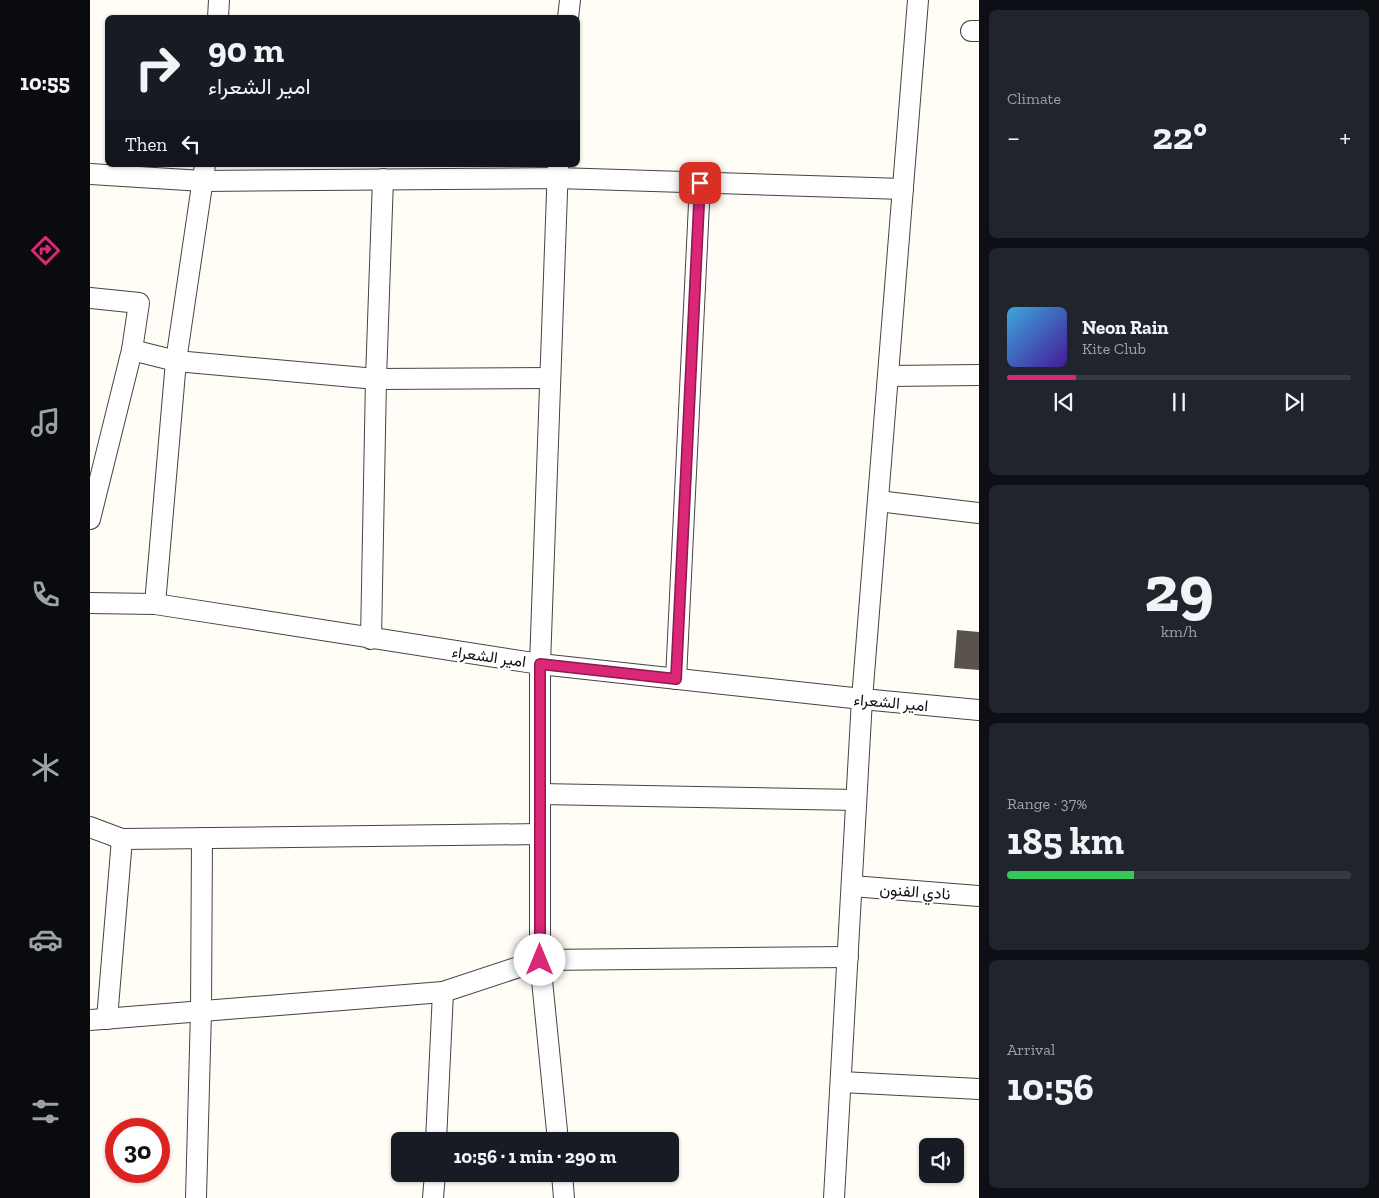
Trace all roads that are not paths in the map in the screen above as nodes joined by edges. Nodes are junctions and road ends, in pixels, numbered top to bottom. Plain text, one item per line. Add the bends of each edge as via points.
1 (219, 0) edge
2 (570, 0) edge
3 (918, 0) edge
4 (218, 15) edge
5 (568, 15) edge
6 (557, 171) edge
7 (204, 173) edge
8 (90, 174) edge
9 (383, 179) junction
10 (700, 183) junction
11 (902, 190) junction
12 (90, 298) edge
13 (132, 350) junction
14 (176, 361) junction
15 (979, 375) edge
16 (888, 376) junction
17 (550, 378) junction
18 (376, 379) junction
19 (878, 501) junction
20 (979, 513) edge
21 (90, 518) edge
22 (90, 603) edge
23 (155, 604) junction
24 (371, 639) junction
25 (540, 664) junction
26 (676, 679) junction
27 (862, 699) junction
28 (979, 710) edge
29 (540, 794) junction
30 (856, 800) junction
31 (90, 827) edge
32 (540, 834) junction
33 (202, 838) junction
34 (122, 839) junction
35 (852, 886) junction
36 (979, 896) edge
37 (848, 957) junction
38 (540, 960) junction
39 (443, 992) junction
40 (201, 1011) junction
41 (98, 1019) edge
42 (841, 1082) junction
43 (979, 1089) edge
44 (436, 1132) edge
45 (557, 1132) edge
46 (434, 1182) edge
47 (563, 1182) edge
48 (196, 1198) edge
49 (434, 1198) edge
50 (564, 1198) edge
51 (834, 1198) edge

1 - 4 street
2 - 5 street
3 - 11 street
6 - 9 street
6 - 10 street
6 - 17 street
7 - 8 street
7 - 9 street
7 - 14 street
9 - 18 street
10 - 11 street
10 - 26 street
11 - 16 street
12 - 13 street via 139,303
13 - 14 street
13 - 21 street
14 - 18 street
14 - 23 street
15 - 16 street
16 - 19 street
17 - 18 street
17 - 25 street
18 - 24 street
19 - 20 street
19 - 27 street
22 - 23 street, امير الشعراء
23 - 24 street, امير الشعراء
24 - 25 street, امير الشعراء
25 - 26 street, امير الشعراء
25 - 29 street
26 - 27 street, امير الشعراء
27 - 28 street, امير الشعراء
27 - 30 street
29 - 30 street
29 - 32 street
30 - 35 street
31 - 34 street
32 - 33 street
32 - 38 street
33 - 34 street
33 - 40 street
34 - 41 street
35 - 36 street, نادي الفنون
35 - 37 street
37 - 38 street
37 - 42 street
38 - 39 street
38 - 45 street
39 - 40 street
39 - 44 street
40 - 41 street
40 - 48 street
42 - 43 street
42 - 51 street
46 - 49 street
47 - 50 street

